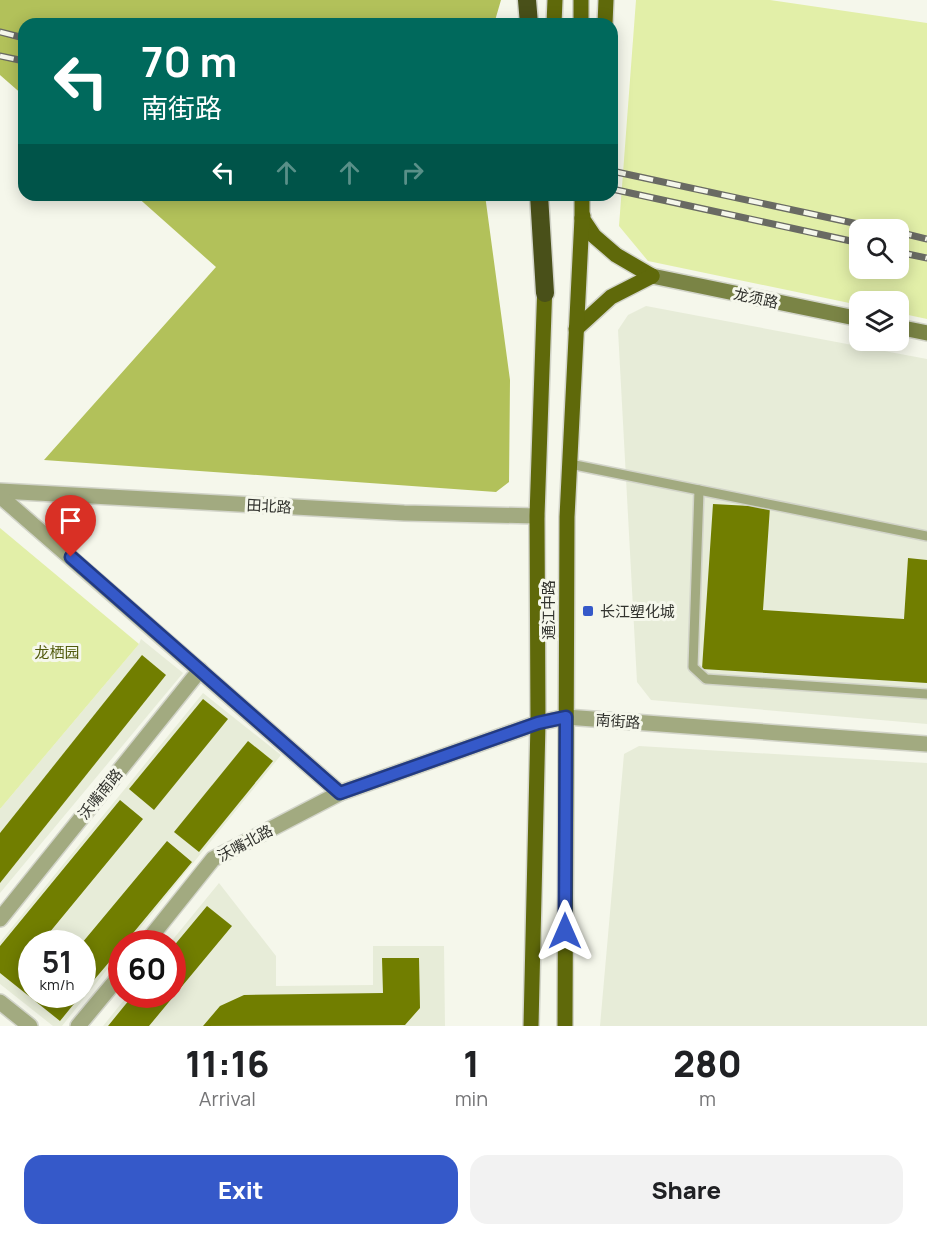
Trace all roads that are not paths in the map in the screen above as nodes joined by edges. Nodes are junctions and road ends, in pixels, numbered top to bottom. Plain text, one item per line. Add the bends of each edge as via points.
1 (527, 0) edge
2 (555, 0) edge
3 (581, 0) edge
4 (606, 0) edge
5 (528, 18) edge
6 (554, 18) edge
7 (581, 18) edge
8 (605, 18) edge
9 (539, 201) edge
10 (548, 201) edge
11 (583, 201) edge
12 (582, 218) junction
13 (652, 276) junction
14 (545, 293) junction
15 (849, 317) edge
16 (576, 329) junction
17 (909, 329) edge
18 (927, 333) edge
19 (570, 464) junction
20 (699, 490) junction
21 (0, 494) edge
22 (537, 516) junction
23 (927, 536) edge
24 (200, 670) junction
25 (927, 694) edge
26 (566, 717) junction
27 (538, 723) junction
28 (927, 744) edge
29 (340, 793) junction
30 (0, 919) edge
31 (156, 930) edge
32 (108, 989) edge
33 (0, 1002) edge
34 (30, 1026) edge
35 (78, 1026) edge
36 (531, 1026) edge
37 (565, 1026) edge

1 - 5 highway
2 - 6 main road
3 - 7 main road
4 - 8 main road
9 - 14 highway
10 - 14 main road, 通江中路
11 - 12 main road, 通江中路
12 - 13 main road via 594,236 616,255
12 - 16 main road, 通江中路
13 - 15 street, 龙须路
13 - 16 main road via 611,297
14 - 22 main road, 通江中路
16 - 19 main road, 通江中路
17 - 18 street
19 - 20 lane
19 - 26 main road, 通江中路
20 - 23 lane
20 - 25 lane via 693,667 706,679
21 - 22 street, 田北路
21 - 24 street
22 - 27 main road, 通江中路
24 - 29 street
24 - 30 street, 沃嘴南路
26 - 27 street, 南街路
26 - 28 street, 南街路
26 - 37 main road, 通江中路
27 - 29 street, 南街路
27 - 36 main road, 通江中路
29 - 31 street, 沃嘴北路 via 213,859
32 - 35 street
33 - 34 street

